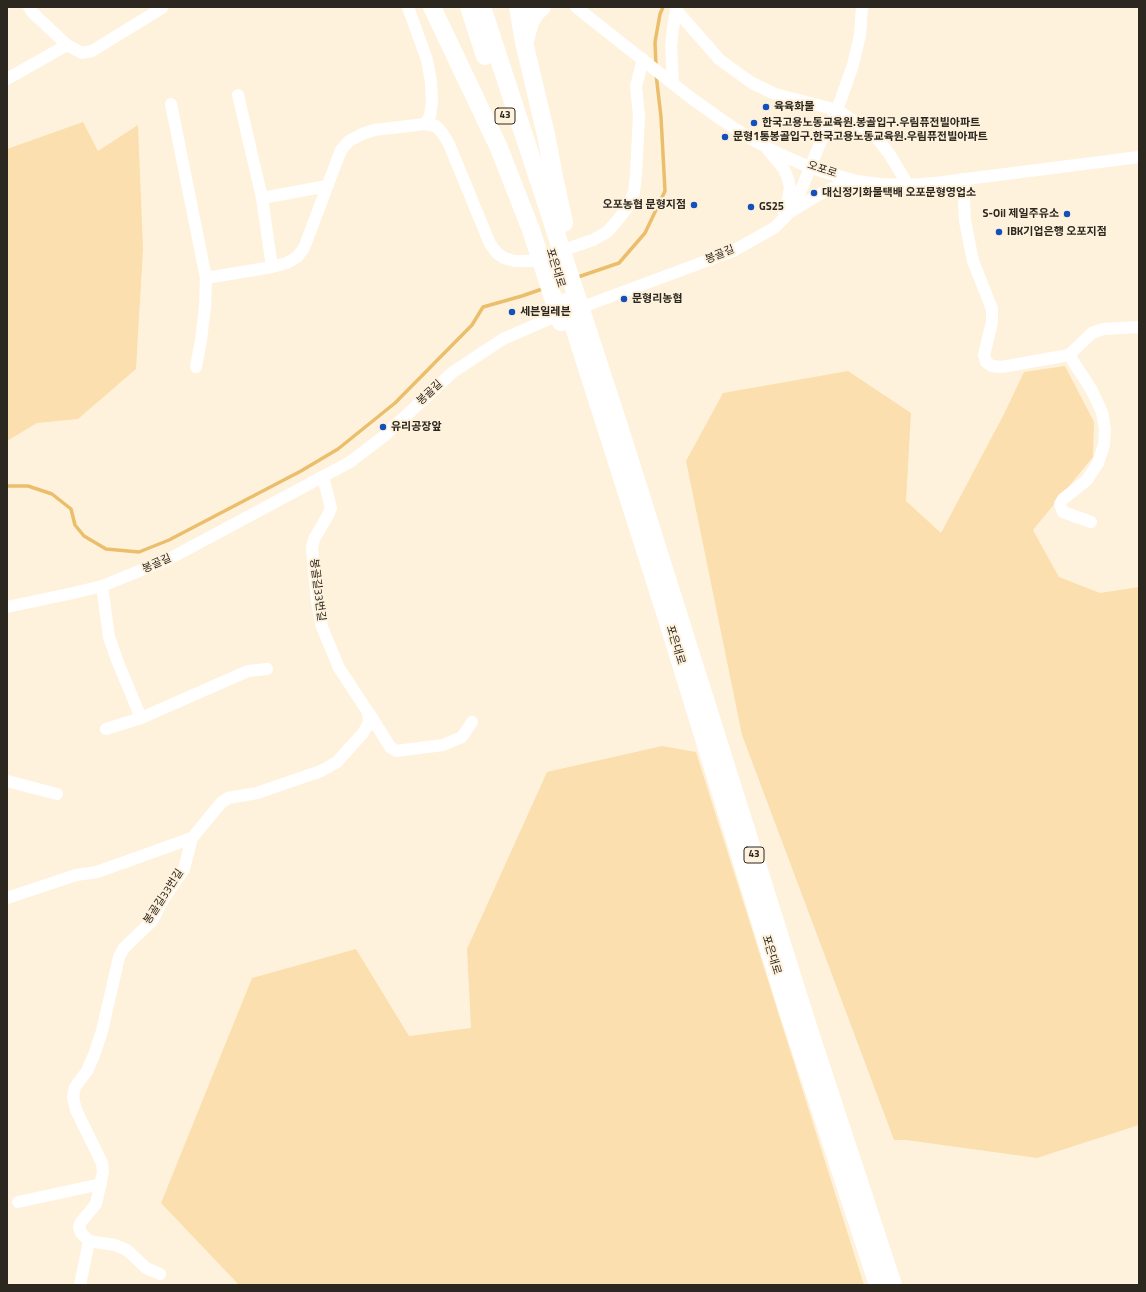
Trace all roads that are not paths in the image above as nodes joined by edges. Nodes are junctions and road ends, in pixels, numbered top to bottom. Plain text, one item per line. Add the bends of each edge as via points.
1 (29, 7) edge
2 (408, 7) edge
3 (432, 7) edge
4 (469, 7) edge
5 (482, 7) edge
6 (518, 7) edge
7 (542, 7) edge
8 (576, 7) edge
9 (862, 7) edge
10 (162, 8) edge
11 (677, 8) edge
12 (524, 42) junction
13 (67, 45) junction
14 (646, 61) junction
15 (7, 79) edge
16 (673, 84) junction
17 (238, 95) dead end
18 (171, 104) dead end
19 (837, 110) junction
20 (425, 124) junction
21 (765, 146) junction
22 (1139, 157) edge
23 (811, 168) junction
24 (963, 179) junction
25 (857, 181) junction
26 (908, 185) junction
27 (327, 186) junction
28 (262, 198) junction
29 (784, 218) junction
30 (546, 222) junction
31 (272, 267) junction
32 (206, 278) junction
33 (1139, 327) edge
34 (1069, 355) junction
35 (196, 367) dead end
36 (612, 426) junction
37 (323, 477) junction
38 (1092, 522) dead end
39 (102, 586) junction
40 (7, 607) edge
41 (267, 669) dead end
42 (368, 712) junction
43 (140, 718) junction
44 (472, 722) dead end
45 (106, 729) dead end
46 (7, 781) edge
47 (57, 794) dead end
48 (192, 838) junction
49 (7, 898) edge
50 (101, 1184) junction
51 (18, 1202) dead end
52 (89, 1240) junction
53 (160, 1274) dead end
54 (80, 1285) edge
55 (878, 1285) edge
56 (893, 1285) edge

1 - 13 street
2 - 20 street via 427,60 431,82 432,102 430,116
3 - 30 highway via 500,148
4 - 30 highway, 43
5 - 30 highway, 43
6 - 12 highway
7 - 12 highway via 530,22
8 - 14 street, 오포로
9 - 19 street, 봉골길 via 860,35 853,65
10 - 13 street via 92,51 82,53
11 - 16 street via 670,46
11 - 19 street via 720,60 752,83 775,94
12 - 30 highway via 546,135
13 - 15 street
14 - 16 street, 오포로
14 - 20 street via 636,86 639,116 636,174 634,192 627,208 606,232 593,240 531,261 504,258 490,244 449,144 436,126
16 - 21 street, 오포로 via 722,120
17 - 28 street
18 - 32 street
19 - 23 street, 봉골길
19 - 26 street via 877,138
20 - 27 street via 374,130 349,141 341,150
21 - 23 street, 오포로
21 - 29 street via 788,178 790,188
22 - 24 street, 오포로
23 - 25 street, 오포로
23 - 29 street, 봉골길 via 797,200
24 - 26 street, 오포로
24 - 34 street via 965,221 973,261 992,309 992,322 984,355 986,362 992,366 1002,367
25 - 26 street, 오포로
25 - 29 street via 818,195
27 - 28 street
27 - 31 street via 304,248 287,264
28 - 31 street
29 - 37 street, 봉골길 via 762,236 733,251 503,339 453,372 368,450
30 - 36 highway via 593,416
30 - 36 highway via 622,407
31 - 32 street
32 - 35 street via 205,307
33 - 34 street via 1103,329 1092,333
34 - 38 street via 1091,389 1102,412 1105,429 1104,445 1098,463 1087,480 1060,504 1063,512
36 - 55 highway, 포은대로 / 43 via 668,622 788,1011
36 - 56 highway, 포은대로 / 43
37 - 39 street, 봉골길 via 169,559
37 - 42 street, 봉골길33번길 via 330,508 312,548 318,608 322,627 339,668
39 - 40 street, 봉골길
39 - 43 street via 109,637
41 - 43 street via 248,671
42 - 44 street via 390,748 396,751 443,745 462,737
42 - 48 street, 봉골길33번길 via 369,723 363,733 337,762 321,771 257,792 228,798
43 - 45 street
46 - 47 street
48 - 49 street via 97,872 76,875
48 - 50 street, 봉골길33번길 via 184,869 152,920 124,948 119,957 94,1055 87,1071 74,1087 76,1110 102,1164
50 - 51 street
50 - 52 street, 봉골길33번길 via 96,1204 79,1227 81,1233
52 - 53 street via 127,1250 146,1268
52 - 54 street

